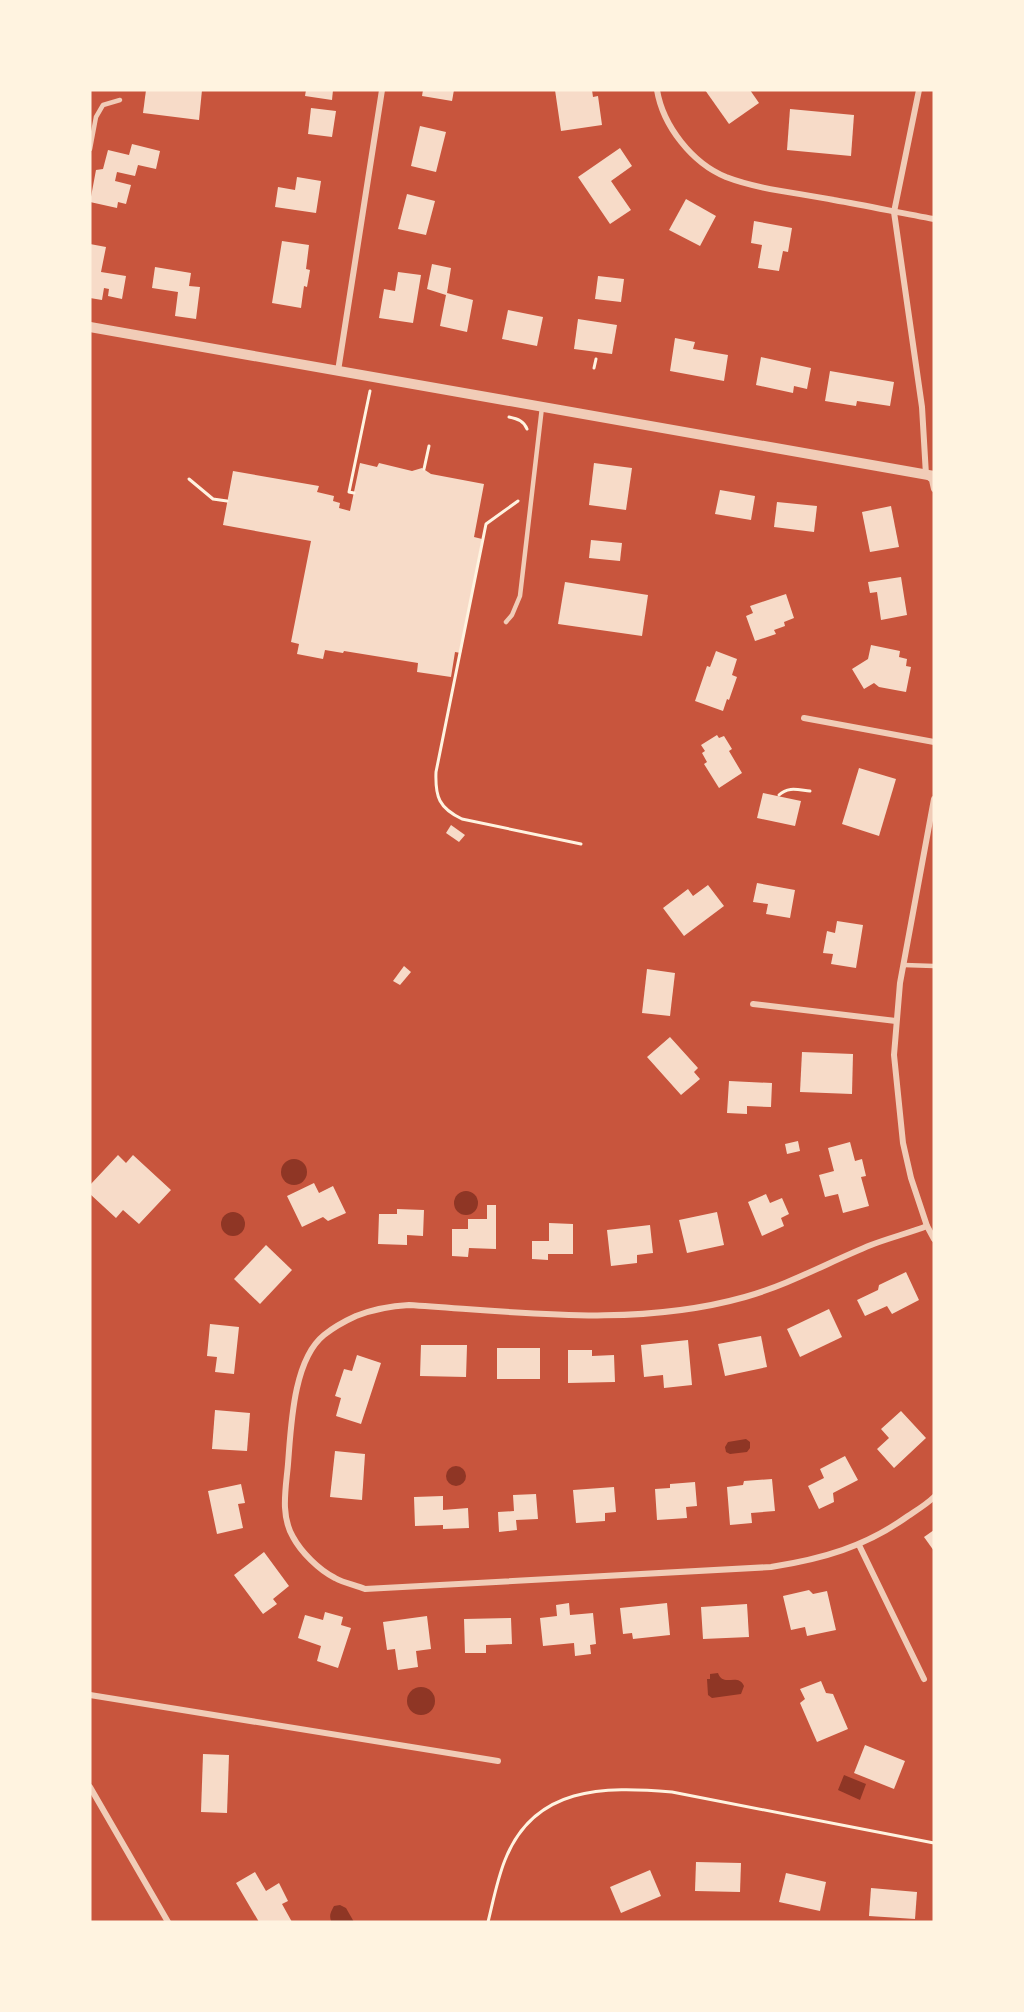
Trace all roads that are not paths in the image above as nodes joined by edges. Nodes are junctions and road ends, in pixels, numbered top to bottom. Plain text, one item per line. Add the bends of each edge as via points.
1 (382, 90) edge
2 (657, 90) edge
3 (919, 90) edge
4 (120, 100) dead end
5 (90, 149) edge
6 (894, 212) junction
7 (934, 219) edge
8 (90, 327) edge
9 (338, 371) junction
10 (542, 407) junction
11 (930, 476) edge
12 (934, 489) edge
13 (506, 622) dead end
14 (804, 718) dead end
15 (934, 742) edge
16 (934, 799) edge
17 (904, 965) junction
18 (934, 966) edge
19 (753, 1004) dead end
20 (896, 1021) junction
21 (927, 1226) junction
22 (934, 1239) edge
23 (934, 1497) edge
24 (859, 1545) junction
25 (924, 1678) dead end
26 (90, 1695) edge
27 (498, 1761) dead end
28 (90, 1787) edge
29 (168, 1922) edge

1 - 9 street
2 - 6 street via 668,124 680,140 724,176
3 - 6 street
4 - 5 lane via 103,105 96,117
6 - 7 street
6 - 11 street
8 - 9 street
9 - 10 street
10 - 11 street
10 - 13 lane via 520,596
11 - 12 street
14 - 15 street
16 - 17 street
17 - 18 lane
17 - 20 street
19 - 20 street
20 - 21 street via 894,1055 903,1143
21 - 22 street
21 - 24 street via 754,1294 702,1306 640,1315 573,1316 386,1306 344,1321 323,1335 298,1381 285,1493 292,1536 334,1578 365,1589 771,1567
23 - 24 street via 887,1531
24 - 25 street
26 - 27 street
28 - 29 street

